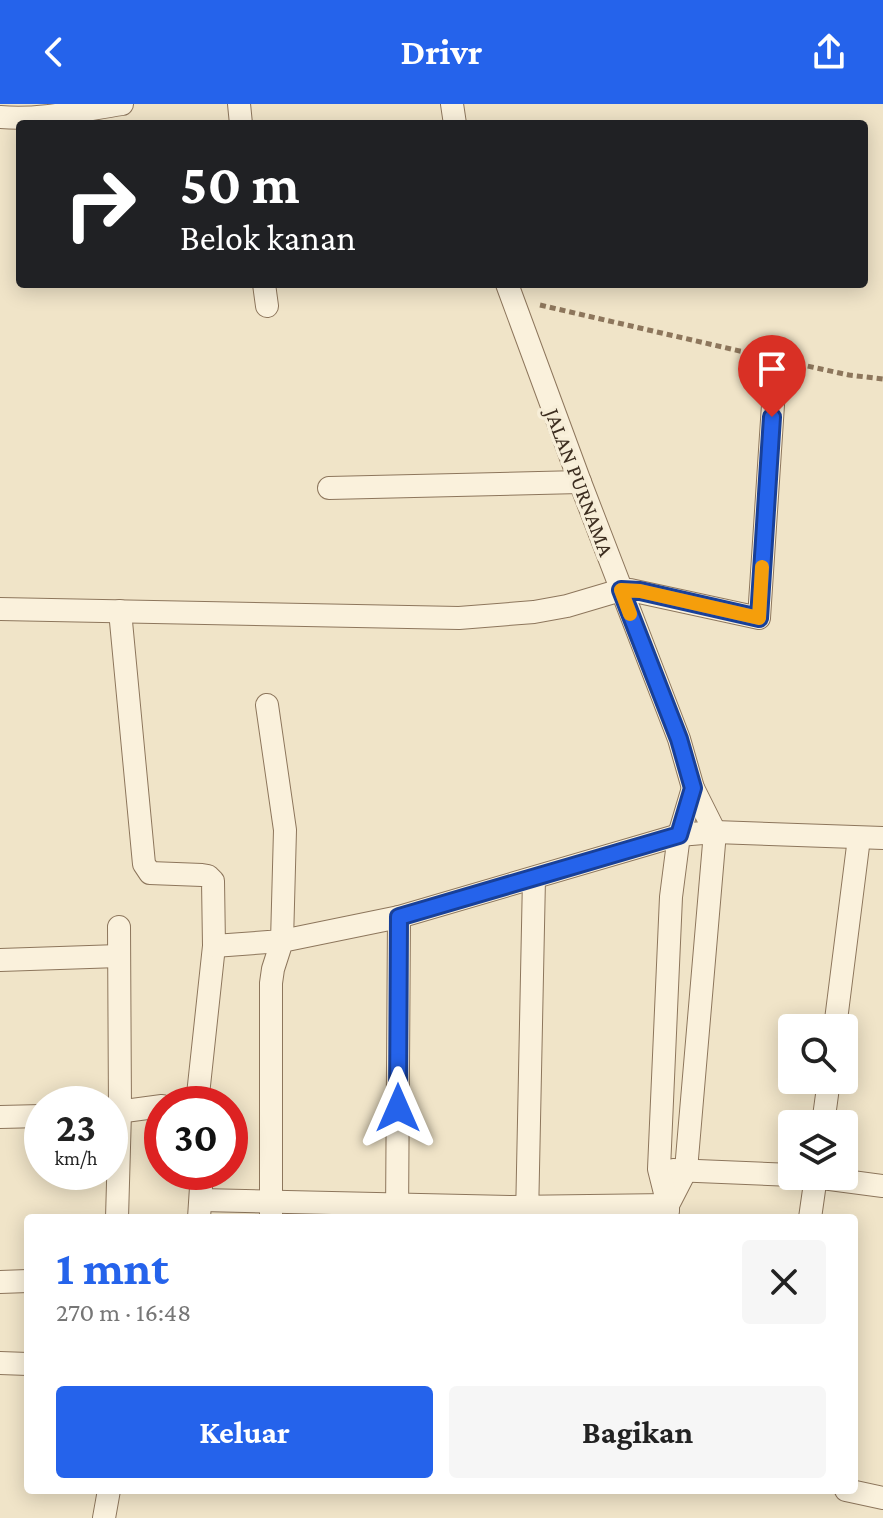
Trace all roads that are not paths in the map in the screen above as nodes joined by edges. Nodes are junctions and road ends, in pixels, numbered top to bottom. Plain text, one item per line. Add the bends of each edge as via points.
1 (122, 104) edge
2 (0, 117) edge
3 (510, 291) edge
4 (776, 359) road end
5 (580, 482) junction
6 (329, 488) dead end
7 (621, 590) junction
8 (0, 609) edge
9 (120, 611) junction
10 (267, 705) dead end
11 (693, 788) junction
12 (715, 832) junction
13 (679, 835) junction
14 (859, 838) junction
15 (883, 838) edge
16 (534, 878) junction
17 (399, 917) junction
18 (119, 927) dead end
19 (282, 941) junction
20 (214, 946) junction
21 (119, 956) junction
22 (0, 960) edge
23 (837, 1014) edge
24 (116, 1086) edge
25 (199, 1086) edge
26 (24, 1116) edge
27 (0, 1117) edge
28 (659, 1169) junction
29 (686, 1170) junction
30 (778, 1174) edge
31 (858, 1182) edge
32 (883, 1186) edge
33 (116, 1190) edge
34 (814, 1190) edge
35 (200, 1209) edge
36 (271, 1209) edge
37 (397, 1211) edge
38 (668, 1212) edge
39 (527, 1213) edge
40 (117, 1214) edge
41 (811, 1214) edge
42 (24, 1281) edge
43 (0, 1282) edge
44 (0, 1363) edge
45 (24, 1364) edge
46 (858, 1493) edge
47 (108, 1494) edge
48 (883, 1498) edge
49 (104, 1518) edge

1 - 2 street via 44,117
3 - 5 street, JALAN PURNAMA
4 - 7 street via 759,618
5 - 6 street
5 - 7 street, JALAN PURNAMA
7 - 9 street via 545,610 459,618
7 - 11 street, JALAN PURNAMA
8 - 9 street
9 - 20 street via 144,864 150,873 202,875 213,881
10 - 19 street via 285,830
11 - 12 street, JALAN PURNAMA
11 - 13 street
12 - 13 street
12 - 14 street
12 - 29 street
13 - 16 street
13 - 28 street via 671,897
14 - 15 street
14 - 23 street
16 - 17 street
16 - 39 street
17 - 19 street
17 - 37 street
18 - 21 street
19 - 20 street
19 - 36 street via 271,983
20 - 25 street
21 - 22 street
21 - 24 street
26 - 27 street
28 - 29 street
28 - 38 street
29 - 30 street
29 - 38 street
31 - 32 street
33 - 40 street
34 - 41 street
35 - 36 street
36 - 37 street
37 - 39 street
38 - 39 street
42 - 43 street
44 - 45 street
46 - 48 street
47 - 49 street

